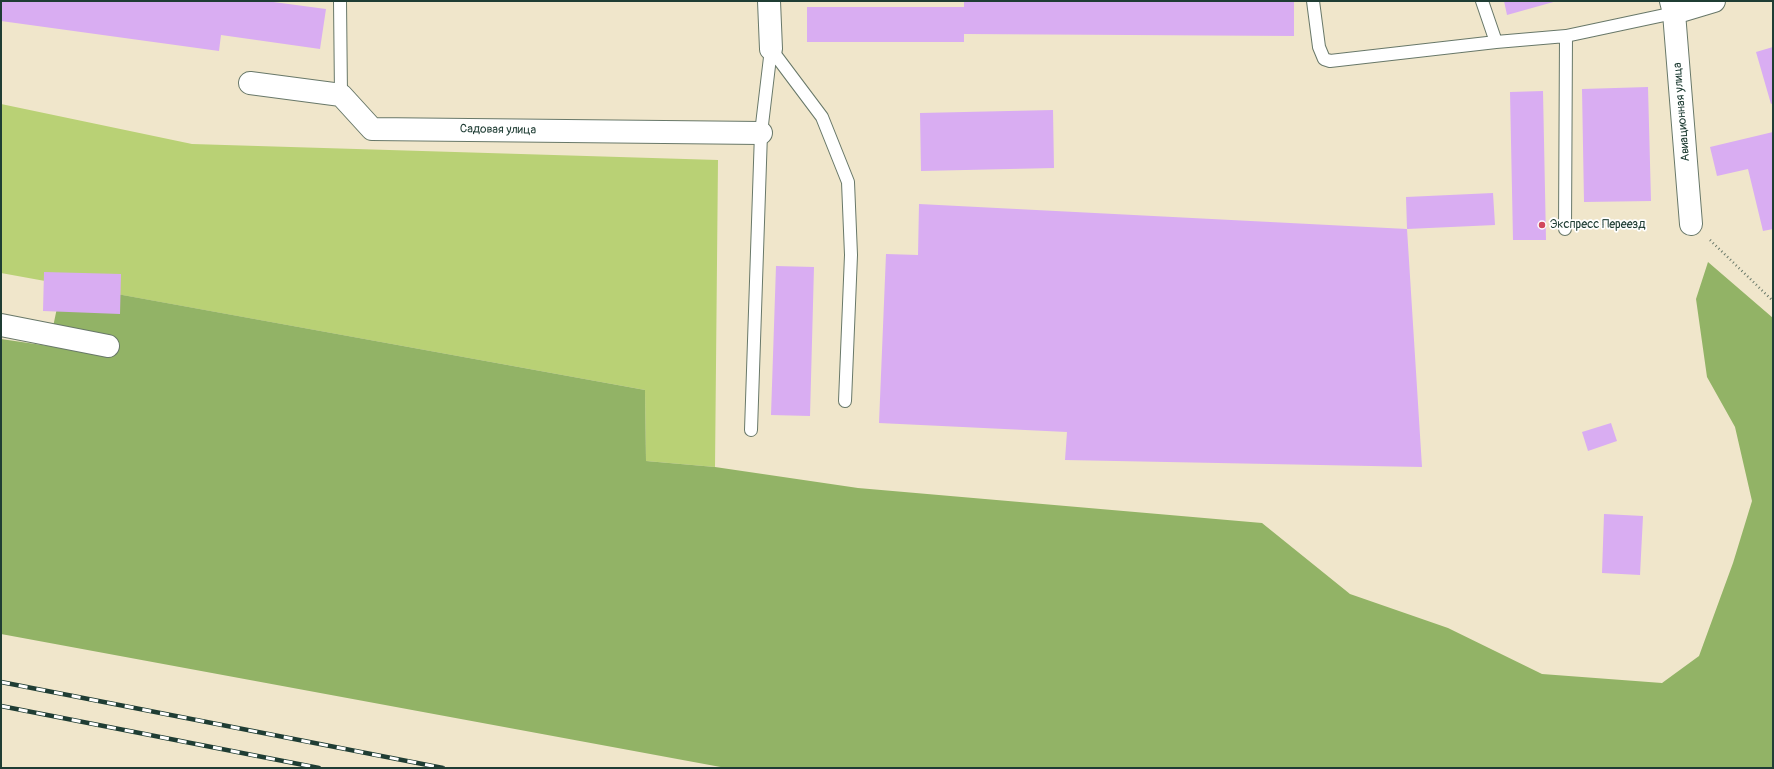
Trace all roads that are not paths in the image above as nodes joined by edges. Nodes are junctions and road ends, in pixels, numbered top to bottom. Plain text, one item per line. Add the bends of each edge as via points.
1 (340, 1) edge
2 (769, 1) edge
3 (1313, 1) edge
4 (1482, 1) edge
5 (1714, 1) edge
6 (1672, 7) edge
7 (1566, 36) junction
8 (1496, 42) junction
9 (771, 49) junction
10 (250, 83) dead end
11 (341, 95) junction
12 (761, 133) junction
13 (1691, 224) dead end
14 (1565, 229) dead end
15 (1, 325) edge
16 (108, 346) dead end
17 (845, 400) dead end
18 (751, 430) dead end

1 - 11 lane
2 - 9 street
3 - 8 lane via 1319,47 1324,59 1330,62
4 - 8 lane
5 - 6 street
6 - 7 lane
6 - 13 street, Авиационная улица
7 - 8 lane
7 - 14 lane
9 - 12 lane
9 - 17 lane via 822,117 848,182 851,255
10 - 11 street
11 - 12 street, Садовая улица via 372,128
12 - 18 lane
15 - 16 street

